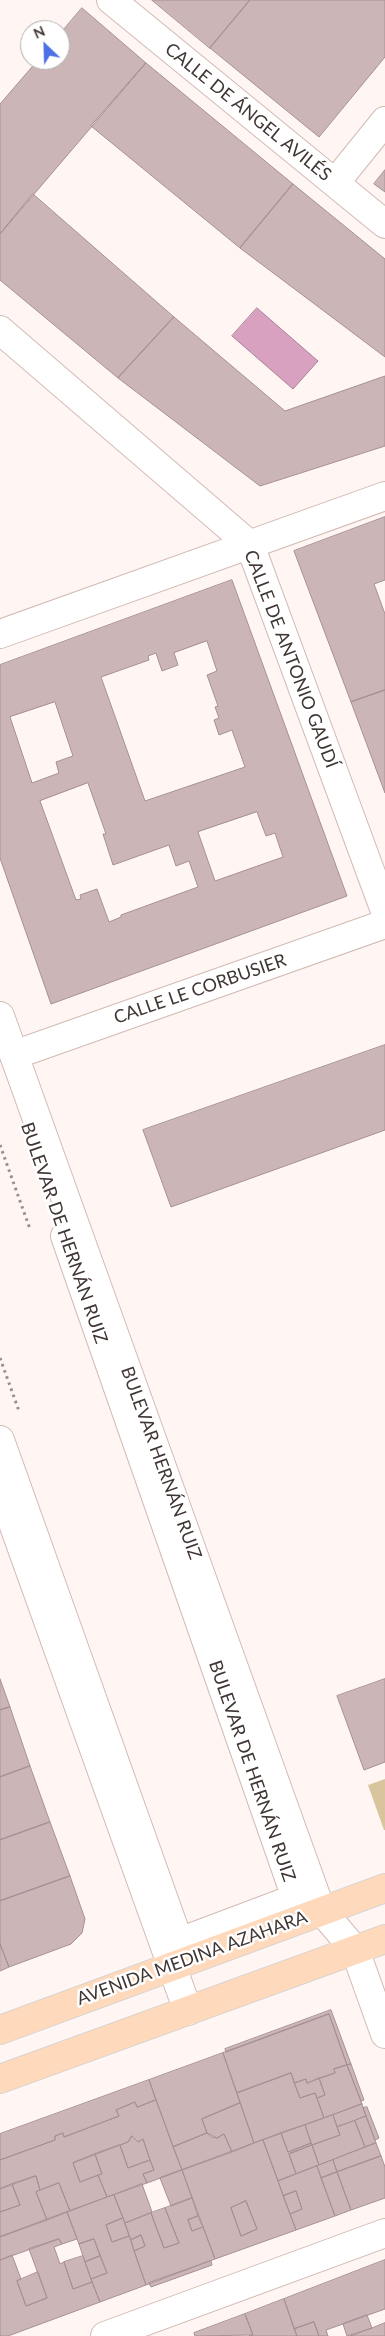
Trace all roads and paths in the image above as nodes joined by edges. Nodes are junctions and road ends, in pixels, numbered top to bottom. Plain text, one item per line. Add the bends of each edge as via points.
1 (111, 0) edge
2 (385, 121) edge
3 (335, 183) junction
4 (385, 224) edge
5 (0, 330) edge
6 (385, 496) edge
7 (250, 545) junction
8 (0, 634) edge
9 (385, 911) edge
10 (385, 924) edge
11 (0, 1016) edge
12 (7, 1053) edge
13 (0, 1440) edge
14 (0, 1487) edge
15 (385, 1888) edge
16 (321, 1910) junction
17 (385, 1939) edge
18 (355, 1950) junction
19 (171, 1967) junction
20 (188, 2011) junction
21 (0, 2030) edge
22 (385, 2034) edge
23 (0, 2079) edge
24 (385, 2233) edge
25 (105, 2336) edge

1 - 3 street, CALLE DE ÁNGEL AVILÉS
2 - 3 street
3 - 4 street, CALLE DE ÁNGEL AVILÉS
5 - 7 street, CALLE DE ANTONIO GAUDÍ
6 - 7 street
7 - 8 street
7 - 9 street, CALLE DE ANTONIO GAUDÍ
10 - 12 street, CALLE LE CORBUSIER
11 - 12 street, BULEVAR HERNÁN RUIZ
12 - 13 street, BULEVAR DE HERNÁN RUIZ via 296,1898 179,1942
12 - 16 street, BULEVAR HERNÁN RUIZ
14 - 19 street
15 - 16 main road, AVENIDA MEDINA AZAHARA
16 - 18 street
16 - 19 main road, AVENIDA MEDINA AZAHARA
17 - 18 main road
18 - 20 main road
18 - 22 street
19 - 20 street
19 - 21 main road, AVENIDA MEDINA AZAHARA
20 - 23 main road
24 - 25 street

